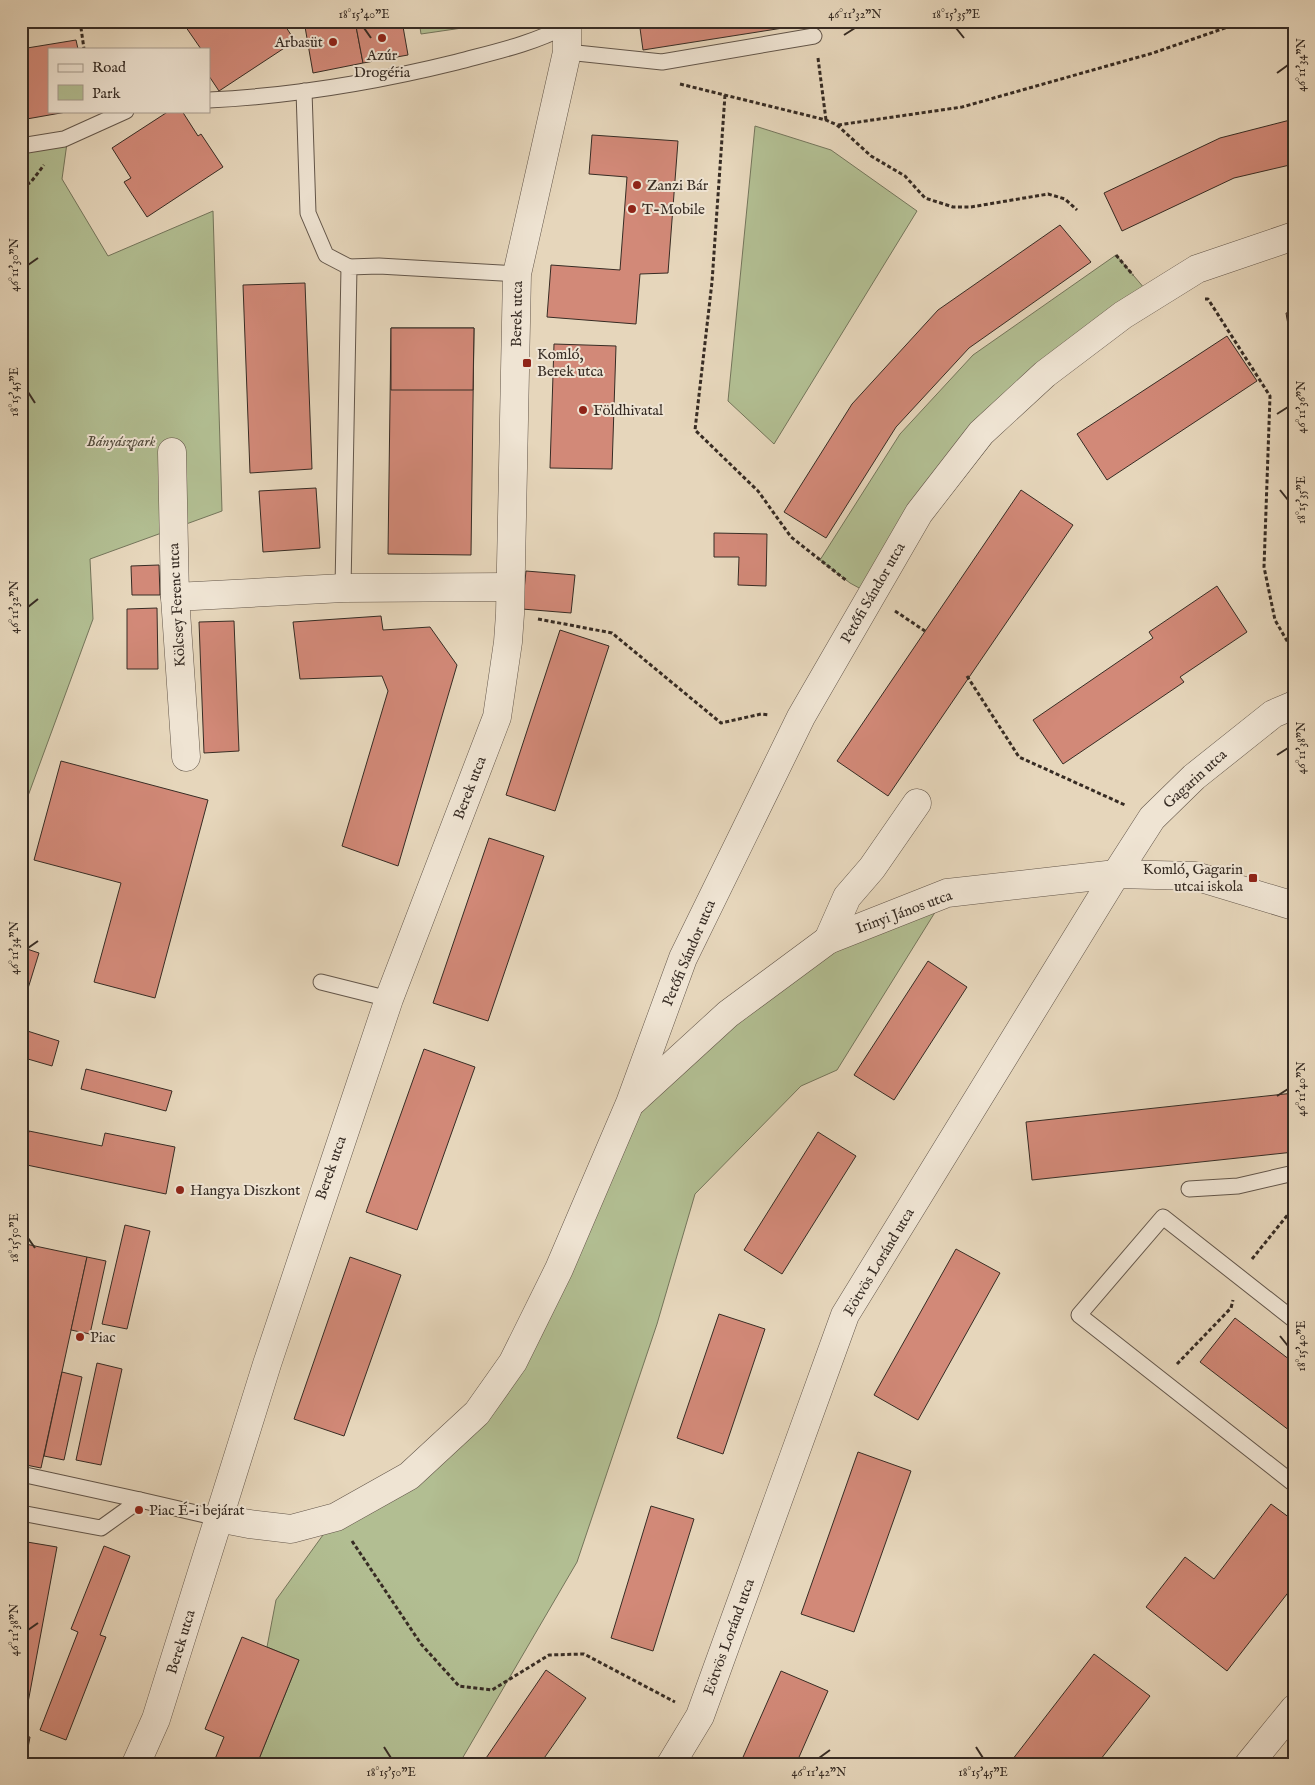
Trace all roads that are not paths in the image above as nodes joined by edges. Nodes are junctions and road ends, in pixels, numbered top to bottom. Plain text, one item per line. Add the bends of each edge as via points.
1 (566, 30) edge
2 (814, 36) dead end
3 (304, 91) junction
4 (210, 100) edge
5 (124, 112) edge
6 (21, 146) edge
7 (1294, 236) edge
8 (349, 267) junction
9 (518, 274) junction
10 (172, 452) dead end
11 (510, 587) junction
12 (343, 588) junction
13 (175, 597) junction
14 (1294, 705) edge
15 (186, 757) dead end
16 (917, 803) dead end
17 (1116, 874) junction
18 (1294, 906) edge
19 (828, 940) junction
20 (321, 982) dead end
21 (389, 1000) junction
22 (630, 1103) junction
23 (1294, 1173) edge
24 (1189, 1189) dead end
25 (1294, 1320) edge
26 (21, 1474) edge
27 (1294, 1484) edge
28 (140, 1500) junction
29 (21, 1513) edge
30 (218, 1518) junction
31 (1294, 1708) edge
32 (136, 1764) edge
33 (671, 1764) edge
34 (1250, 1764) edge

1 - 2 lane via 662,62
1 - 3 lane via 384,79
1 - 9 street, Berek utca
3 - 4 lane
3 - 8 lane via 308,213 326,255
5 - 6 lane via 64,139
7 - 22 street, Petőfi Sándor utca via 1196,269 1123,315 1045,374 981,433 919,513 802,716 683,958
8 - 9 lane
8 - 12 lane
9 - 11 street, Berek utca
10 - 13 street, Kölcsey Ferenc utca
11 - 12 street
11 - 21 street, Berek utca via 508,642 497,717
12 - 13 street
13 - 15 street, Kölcsey Ferenc utca
14 - 17 street, Gagarin utca via 1273,714 1194,777 1152,818
16 - 19 street via 872,868 847,897
17 - 18 street, Irinyi János utca via 1194,876
17 - 19 street, Irinyi János utca via 947,893
17 - 33 street, Eötvös Loránd utca via 845,1315 700,1716
19 - 22 street, Irinyi János utca via 728,1014
20 - 21 lane
21 - 30 street, Berek utca
22 - 30 street via 560,1269 513,1362 477,1413 409,1476 336,1517 291,1529
23 - 24 lane via 1238,1186
25 - 27 lane via 1163,1218 1080,1315
26 - 28 lane
28 - 29 lane via 102,1528
28 - 30 lane
30 - 32 street, Berek utca via 186,1630 159,1710
31 - 34 street

